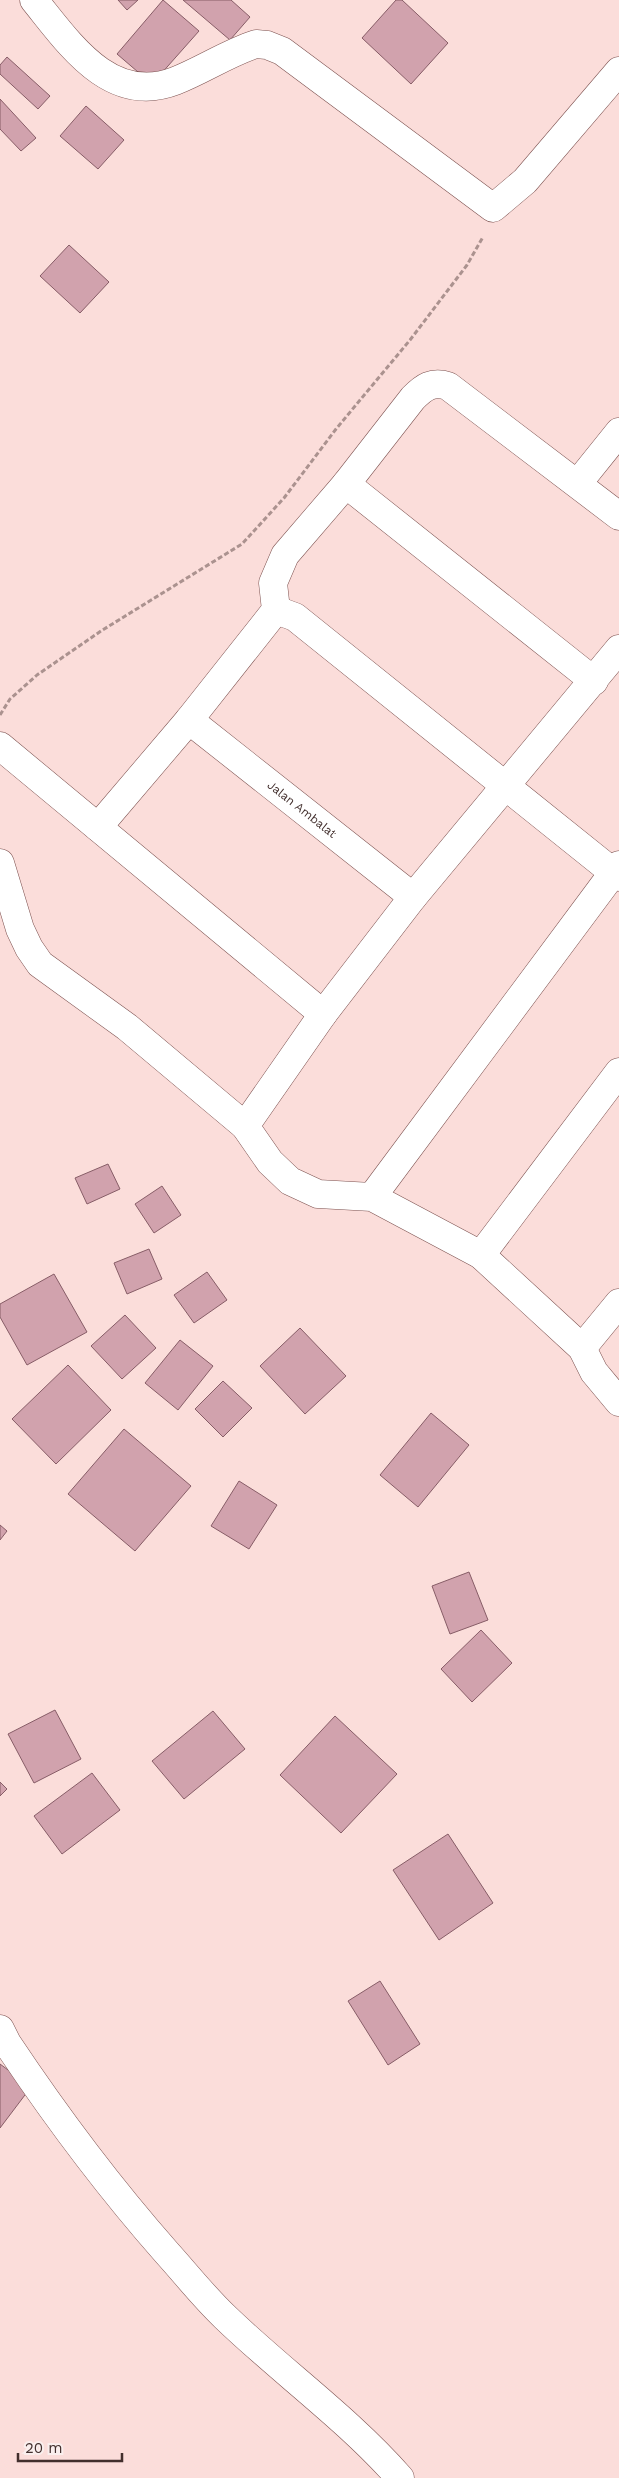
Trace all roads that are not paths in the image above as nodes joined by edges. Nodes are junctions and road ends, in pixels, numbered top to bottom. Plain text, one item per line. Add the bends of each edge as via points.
1 (34, 0) edge
2 (619, 71) edge
3 (619, 432) edge
4 (346, 484) junction
5 (578, 484) junction
6 (619, 516) edge
7 (276, 610) junction
8 (619, 649) edge
9 (594, 681) junction
10 (190, 720) junction
11 (0, 746) edge
12 (507, 786) junction
13 (98, 827) junction
14 (0, 863) edge
15 (617, 872) edge
16 (413, 898) junction
17 (323, 1014) junction
18 (619, 1072) edge
19 (245, 1126) junction
20 (372, 1198) junction
21 (481, 1254) junction
22 (619, 1303) edge
23 (582, 1348) junction
24 (619, 1402) edge
25 (0, 2030) edge
26 (400, 2478) edge

1 - 2 street via 78,54 106,75 130,86 155,87 176,81 256,44 282,51 494,208 525,181
3 - 5 street
4 - 5 street via 412,398 425,386 437,383 448,386
4 - 7 street via 285,555 273,583
4 - 9 street
5 - 6 street
7 - 10 street
7 - 12 street via 295,617
8 - 9 street
9 - 12 street
10 - 13 street
10 - 16 street, Jalan Ambalat
11 - 13 street
12 - 15 street
12 - 16 street
13 - 17 street
14 - 19 street via 20,929 40,964 127,1026
15 - 20 street
16 - 17 street
17 - 19 street
18 - 21 street
19 - 20 street via 270,1162 290,1181 318,1194
20 - 21 street
21 - 23 street
22 - 23 street
23 - 24 street via 594,1372
25 - 26 street via 76,2145 177,2264 224,2316 370,2445

